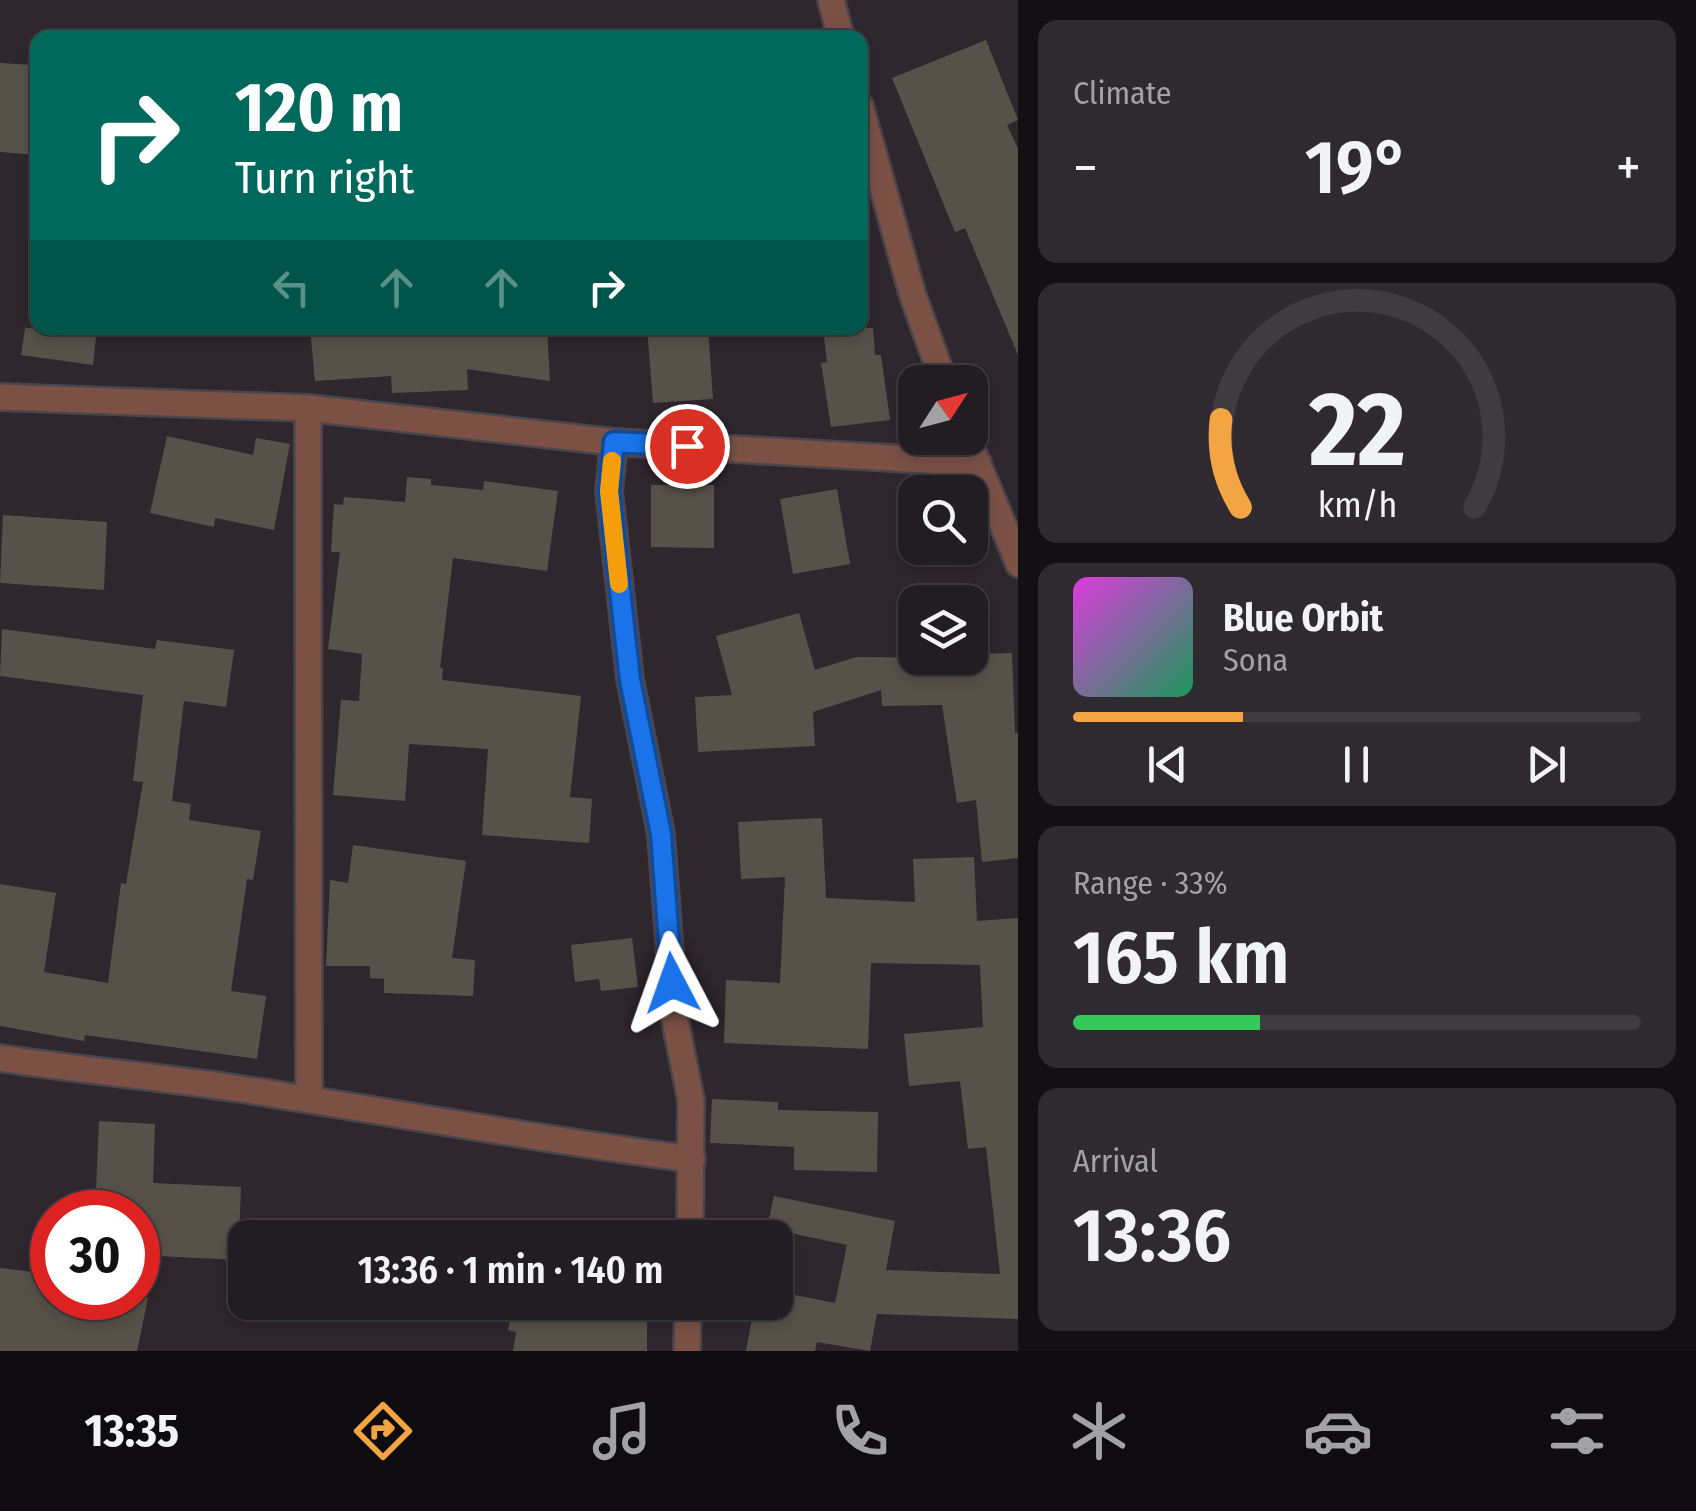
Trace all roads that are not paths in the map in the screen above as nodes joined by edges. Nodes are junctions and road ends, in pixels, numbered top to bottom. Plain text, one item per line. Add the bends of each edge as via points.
1 (830, 0) edge
2 (839, 30) edge
3 (868, 135) edge
4 (938, 365) edge
5 (0, 397) edge
6 (308, 408) junction
7 (614, 442) junction
8 (975, 455) edge
9 (978, 462) junction
10 (1018, 564) edge
11 (0, 1058) edge
12 (309, 1100) junction
13 (692, 1152) junction
14 (690, 1220) edge
15 (688, 1320) edge
16 (688, 1351) edge

1 - 2 street
3 - 4 street
5 - 6 street
6 - 7 street
6 - 12 street
7 - 9 street
7 - 13 street via 609,491 630,680 661,834
8 - 9 street
9 - 10 street
11 - 12 street
12 - 13 street via 553,1142
13 - 14 street
15 - 16 street

